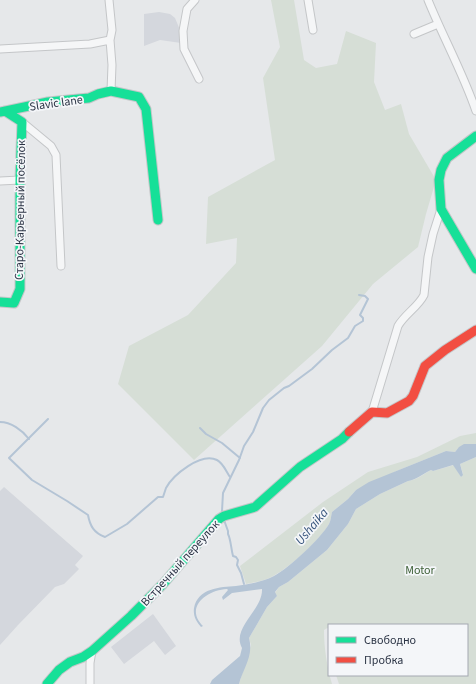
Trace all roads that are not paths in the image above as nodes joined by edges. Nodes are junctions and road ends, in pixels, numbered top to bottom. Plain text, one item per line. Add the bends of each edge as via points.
1 (109, 0) edge
2 (195, 0) edge
3 (308, 0) edge
4 (428, 0) edge
5 (438, 24) junction
6 (313, 30) dead end
7 (414, 34) dead end
8 (110, 40) junction
9 (0, 49) edge
10 (199, 79) dead end
11 (111, 92) junction
12 (476, 111) edge
13 (3, 112) edge
14 (22, 122) junction
15 (476, 136) edge
16 (20, 180) junction
17 (0, 181) edge
18 (441, 209) junction
19 (158, 220) dead end
20 (61, 266) dead end
21 (476, 269) edge
22 (0, 302) edge
23 (476, 330) edge
24 (372, 412) junction
25 (92, 651) junction
26 (47, 684) edge
27 (90, 684) edge

1 - 8 street via 112,30
2 - 10 street via 187,9 183,31 184,49
3 - 6 street
4 - 5 street
5 - 7 street
5 - 12 street
8 - 9 street via 90,44
8 - 11 street
11 - 13 street, Slavic lane
11 - 19 street via 139,97 146,109
13 - 14 street, Старо-Карьерный посёлок
14 - 16 street, Старо-Карьерный посёлок
14 - 20 street via 51,146 56,155
15 - 18 street via 444,163 439,180
16 - 17 street
16 - 22 street, Старо-Карьерный посёлок via 20,289 14,303
18 - 21 street
18 - 24 street via 432,234 424,295 398,326
23 - 24 street via 425,366 409,401 387,413
24 - 25 street, Встречный переулок via 342,439 300,467 255,507 219,519 163,584
25 - 26 street, Встречный переулок via 58,670
25 - 27 street

